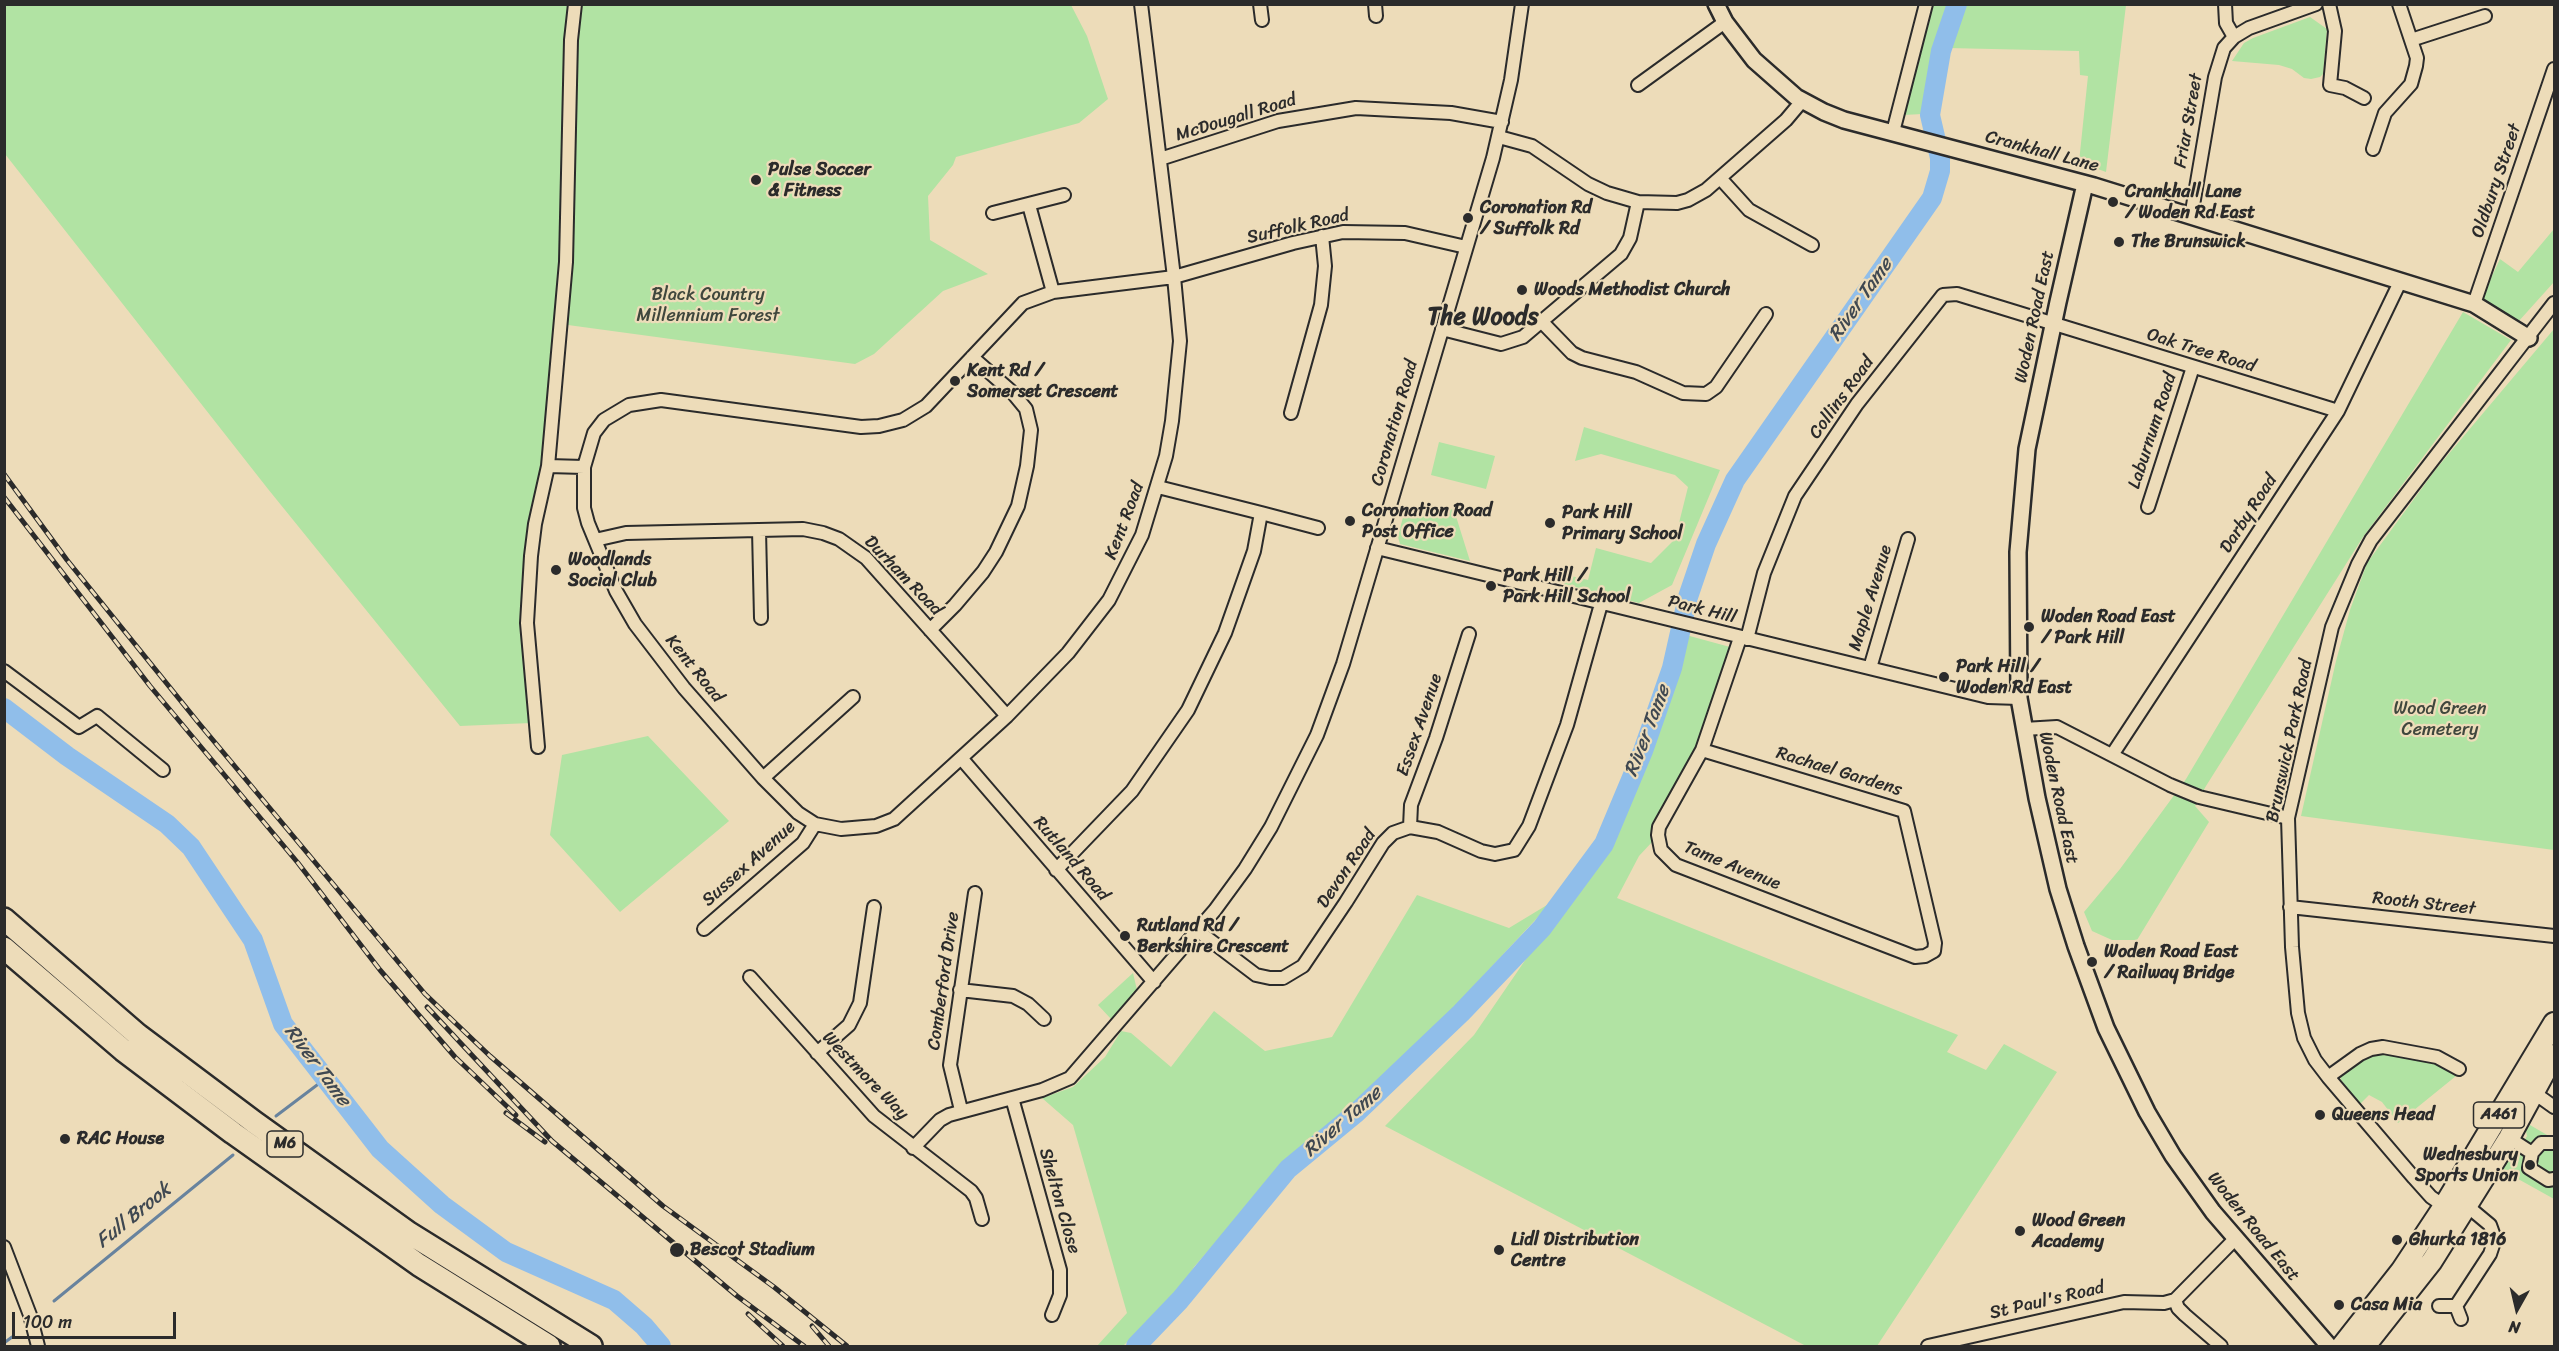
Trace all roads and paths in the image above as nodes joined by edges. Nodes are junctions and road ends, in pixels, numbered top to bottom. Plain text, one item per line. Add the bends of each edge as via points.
1 (576, 4) edge
2 (1141, 4) edge
3 (1260, 4) edge
4 (1522, 4) edge
5 (1716, 4) edge
6 (1926, 4) edge
7 (2225, 4) edge
8 (2316, 4) edge
9 (2329, 4) edge
10 (2399, 4) edge
11 (2485, 16) dead end
12 (1262, 20) dead end
13 (1725, 22) junction
14 (2234, 37) junction
15 (2411, 40) junction
16 (2554, 69) edge
17 (1638, 85) dead end
18 (2364, 98) dead end
19 (1802, 101) junction
20 (1502, 122) junction
21 (1893, 132) junction
22 (1499, 136) junction
23 (2373, 149) dead end
24 (1160, 159) junction
25 (1720, 178) junction
26 (2085, 184) junction
27 (1064, 195) dead end
28 (1638, 202) junction
29 (1029, 205) junction
30 (993, 213) dead end
31 (2191, 217) junction
32 (1322, 236) junction
33 (1812, 245) dead end
34 (1466, 247) junction
35 (1174, 277) junction
36 (2400, 282) junction
37 (1053, 292) junction
38 (2554, 303) edge
39 (2474, 304) junction
40 (1766, 314) dead end
41 (1542, 322) junction
42 (2053, 325) junction
43 (1442, 329) junction
44 (2529, 338) junction
45 (972, 357) junction
46 (2193, 367) junction
47 (2338, 411) junction
48 (1291, 413) dead end
49 (548, 466) junction
50 (584, 467) junction
51 (1158, 487) junction
52 (2148, 507) dead end
53 (1261, 513) junction
54 (1318, 528) dead end
55 (759, 530) junction
56 (1908, 539) dead end
57 (595, 540) junction
58 (1377, 548) junction
59 (1601, 604) junction
60 (761, 618) dead end
61 (930, 630) junction
62 (1469, 634) dead end
63 (1743, 638) junction
64 (1870, 668) junction
65 (4, 671) edge
66 (853, 697) dead end
67 (2019, 698) junction
68 (1007, 716) junction
69 (2024, 729) junction
70 (538, 747) dead end
71 (1702, 750) junction
72 (2112, 755) junction
73 (961, 758) junction
74 (163, 770) dead end
75 (763, 778) junction
76 (2288, 818) junction
77 (815, 824) junction
78 (1410, 827) junction
79 (1056, 870) junction
80 (975, 892) dead end
81 (2290, 907) junction
82 (874, 908) dead end
83 (4, 919) edge
84 (704, 929) dead end
85 (1198, 931) junction
86 (2554, 936) edge
87 (1935, 943) joint
88 (4, 948) edge
89 (750, 976) dead end
90 (1154, 982) junction
91 (960, 990) junction
92 (1044, 1019) dead end
93 (2554, 1023) edge
94 (817, 1053) junction
95 (2554, 1055) edge
96 (2459, 1069) dead end
97 (2328, 1077) junction
98 (2533, 1092) junction
99 (1012, 1098) junction
100 (2554, 1107) edge
101 (961, 1110) junction
102 (2509, 1138) junction
103 (2554, 1143) edge
104 (913, 1148) junction
105 (2532, 1153) junction
106 (2554, 1179) edge
107 (2466, 1205) junction
108 (2444, 1206) junction
109 (981, 1219) dead end
110 (2235, 1239) junction
111 (4, 1247) edge
112 (2175, 1300) junction
113 (2439, 1306) dead end
114 (2456, 1306) junction
115 (1052, 1315) dead end
116 (2461, 1319) dead end
117 (588, 1345) edge
118 (38, 1347) edge
119 (549, 1347) edge
120 (1928, 1347) edge
121 (2221, 1347) edge
122 (2329, 1347) edge
123 (2342, 1347) edge
124 (2365, 1347) edge

1 - 49 street via 571,40 566,262
2 - 24 street, Kent Road
3 - 12 street
4 - 20 street, Coronation Road
5 - 13 street, Crankhall Lane
6 - 21 street
7 - 14 street via 2226,23
8 - 14 street
9 - 18 street via 2335,31 2330,85
10 - 15 street
11 - 15 street
13 - 17 street
13 - 19 street, Crankhall Lane via 1754,60
14 - 31 street, Friar Street via 2224,48 2215,77
15 - 23 street via 2417,58 2411,84 2385,113
16 - 39 street, Oldbury Street
19 - 21 street, Crankhall Lane via 1844,120
19 - 25 street
20 - 22 street, Coronation Road
20 - 24 street, McDougall Road via 1451,113 1356,108 1278,121
21 - 26 street, Crankhall Lane
22 - 28 street via 1532,146 1588,184
22 - 34 street, Coronation Road
24 - 35 street, Kent Road
25 - 28 street via 1688,200 1664,204
25 - 33 street via 1749,210
26 - 31 street, Crankhall Lane
26 - 42 street, Woden Road East
27 - 29 street
28 - 41 street via 1630,238 1621,254
29 - 30 street
29 - 37 street
31 - 36 street, Crankhall Lane
32 - 34 street, Suffolk Road via 1386,231
32 - 35 street, Suffolk Road
32 - 48 street via 1325,266 1321,305
34 - 43 street, Coronation Road
35 - 37 street, Kent Road
35 - 51 street, Kent Road via 1179,364
36 - 39 street, Crankhall Lane
36 - 47 street, Darby Road
37 - 45 street, Kent Road via 1023,303
38 - 44 street, Brunswick Park Road
39 - 44 street, Crankhall Lane
40 - 41 street via 1716,387 1706,394 1683,393 1636,372 1582,358
41 - 43 street via 1522,337 1501,344
42 - 46 street, Oak Tree Road
42 - 63 street, Collins Road via 1957,294 1942,295 1857,404 1796,496 1764,573
42 - 67 street, Woden Road East via 2027,449 2018,552
43 - 58 street, Coronation Road
44 - 76 street, Brunswick Park Road via 2372,540 2358,564 2332,627
45 - 50 street, Kent Road via 926,406 903,420 879,426 861,427 677,401 650,400 629,405 604,420 594,433
45 - 61 street via 1026,409 1031,430 1027,466 1018,506 996,552 983,573
46 - 47 street, Oak Tree Road
46 - 52 street, Laburnum Road
47 - 72 street, Darby Road
49 - 50 street
49 - 70 street via 532,546 527,623
50 - 57 street, Kent Road via 584,508
51 - 53 street
51 - 68 street, Kent Road via 1142,535 1109,600 1062,660
53 - 54 street
53 - 79 street via 1254,551 1237,603 1188,710 1132,791
55 - 57 street, Durham Road via 626,533
55 - 60 street
55 - 61 street, Durham Road via 803,529 839,539 866,558
56 - 64 street, Maple Avenue
57 - 75 street, Kent Road via 634,624
58 - 59 street, Park Hill
58 - 85 street, Coronation Road via 1340,674 1313,744 1256,853
59 - 63 street, Park Hill
59 - 78 street via 1567,725 1521,842 1514,850 1495,854 1438,832
61 - 68 street, Durham Road
62 - 78 street, Essex Avenue via 1411,805
63 - 64 street, Park Hill
63 - 71 street, Tame Avenue
64 - 67 street, Park Hill via 1988,697
65 - 74 street via 79,727 97,716
66 - 75 street
67 - 69 street, Woden Road East
68 - 73 street, Kent Road
69 - 72 street via 2057,727
69 - 110 street, Woden Road East via 2058,889 2106,1028 2173,1156
71 - 87 street, Rachael Gardens via 1904,811
71 - 87 street, Tame Avenue via 1659,827 1658,841 1676,865 1915,957 1934,951
72 - 76 street via 2199,796
73 - 77 street, Kent Road via 894,819 860,828
73 - 79 street, Rutland Road
75 - 77 street, Kent Road via 798,813
76 - 81 street, Brunswick Park Road
77 - 84 street, Sussex Avenue via 803,843
78 - 85 street, Devon Road via 1388,836 1309,958 1291,975 1277,979 1256,975
79 - 90 street, Rutland Road
80 - 91 street, Comberford Drive
81 - 86 street, Rooth Street
81 - 97 street, Brunswick Park Road via 2300,1023 2310,1051
82 - 94 street via 860,1003 849,1025
83 - 117 highway, M6 via 138,1035 254,1122 409,1233
85 - 90 street, Coronation Road
88 - 119 highway, M6 via 123,1050 233,1133 419,1265
89 - 94 street, Westmore Way
90 - 99 street, Coronation Road via 1070,1078
91 - 92 street via 1013,996
91 - 101 street, Comberford Drive via 950,1065
93 - 108 highway, A461
94 - 104 street, Westmore Way via 874,1116
95 - 98 highway, A461
96 - 97 street via 2437,1057 2383,1047 2360,1054
97 - 108 street, Brunswick Park Road via 2431,1197
98 - 100 street
98 - 102 highway, A461
99 - 101 street, Coronation Road
99 - 115 street, Shelton Close via 1060,1270 1060,1295
101 - 104 street, Coronation Road via 940,1120
102 - 105 street
102 - 107 highway, A461
103 - 105 street via 2541,1143
104 - 109 street, Westmore Way via 971,1191
105 - 106 street via 2529,1168 2547,1180
107 - 114 street via 2490,1225 2495,1239 2490,1254
107 - 124 highway, A461 via 2432,1261
108 - 123 highway, A461
110 - 112 street
110 - 122 street, Woden Road East
111 - 118 street
112 - 120 street, St Paul's Road via 2124,1302
112 - 121 street via 2178,1308
113 - 114 street
114 - 116 street

